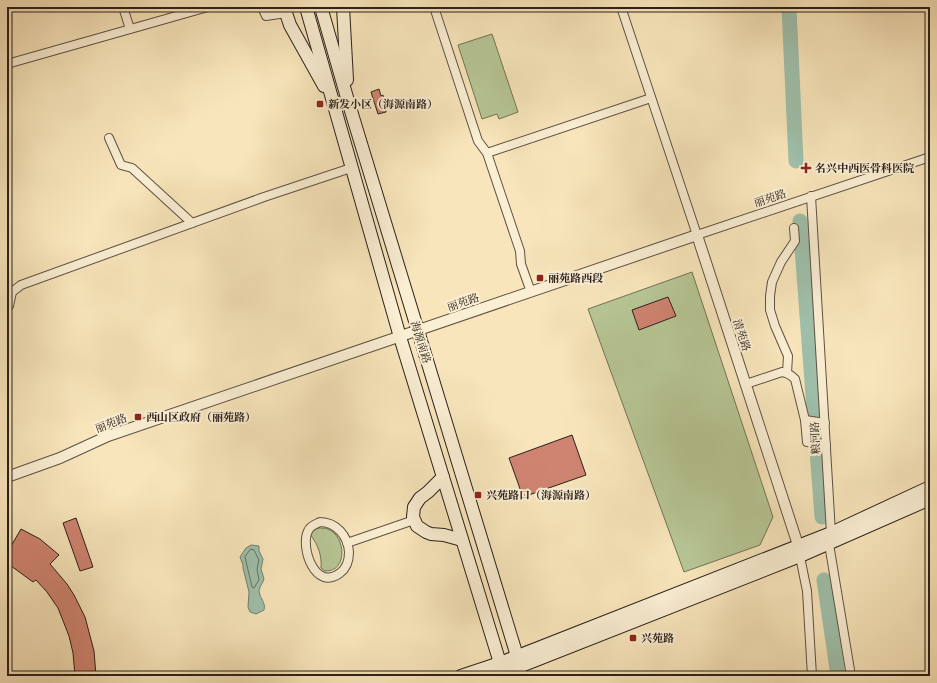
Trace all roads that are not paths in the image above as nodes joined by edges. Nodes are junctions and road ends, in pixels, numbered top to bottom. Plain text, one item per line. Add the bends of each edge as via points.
1 (123, 7) edge
2 (208, 7) edge
3 (262, 7) edge
4 (306, 7) edge
5 (321, 7) edge
6 (343, 7) edge
7 (434, 7) edge
8 (621, 7) edge
9 (285, 10) edge
10 (130, 29) junction
11 (7, 64) edge
12 (651, 98) junction
13 (348, 101) junction
14 (335, 105) junction
15 (109, 138) dead end
16 (487, 154) junction
17 (930, 157) edge
18 (351, 168) junction
19 (811, 196) junction
20 (192, 223) junction
21 (794, 228) dead end
22 (696, 235) junction
23 (531, 292) junction
24 (7, 308) edge
25 (418, 331) junction
26 (400, 336) junction
27 (787, 373) junction
28 (746, 384) junction
29 (805, 420) junction
30 (825, 423) junction
31 (826, 444) junction
32 (7, 477) edge
33 (443, 477) junction
34 (930, 487) edge
35 (930, 499) edge
36 (414, 520) junction
37 (830, 539) junction
38 (462, 540) junction
39 (347, 543) junction
40 (799, 551) junction
41 (518, 666) edge
42 (499, 672) edge
43 (461, 676) edge
44 (812, 676) edge
45 (851, 676) edge

1 - 10 street
2 - 10 street
3 - 9 street via 266,16
4 - 14 main road, 海源南路
5 - 13 main road, 海源南路
6 - 13 main road
7 - 16 street via 478,141
8 - 12 street, 清苑路
9 - 14 main road via 293,31
10 - 11 street
12 - 16 street
12 - 22 street, 清苑路
13 - 25 main road, 海源南路
14 - 18 main road, 海源南路
15 - 20 street via 121,165 132,168
16 - 23 street
17 - 19 street, 丽苑路
18 - 20 street
18 - 26 main road, 海源南路
19 - 22 street, 丽苑路
19 - 30 street, 粮河路
20 - 24 street via 21,285 12,292
21 - 27 street via 795,241 781,262 772,282 770,296 770,310 788,356
22 - 23 street, 丽苑路
22 - 28 street, 清苑路
23 - 25 street, 丽苑路
25 - 26 street, 丽苑路
25 - 41 main road, 海源南路
26 - 32 street, 丽苑路 via 108,436 60,458
26 - 33 main road, 海源南路
27 - 28 street via 782,372
27 - 29 street via 795,379
28 - 40 street, 清苑路
29 - 30 street
29 - 31 street via 807,442
30 - 31 street, 粮河路
31 - 37 street, 粮河路
33 - 36 main road via 417,502 413,512
33 - 38 main road, 海源南路
34 - 37 main road
35 - 37 main road
36 - 38 main road via 417,526 426,532
36 - 39 street
37 - 40 main road
37 - 45 street, 粮河路
38 - 42 main road, 海源南路
39 - 39 street via 337,527 331,523 320,522 311,527 305,541 312,567 318,575 333,577 346,568 349,560
40 - 41 main road
40 - 44 street, 清苑路 via 807,592
41 - 42 main road
42 - 43 main road

